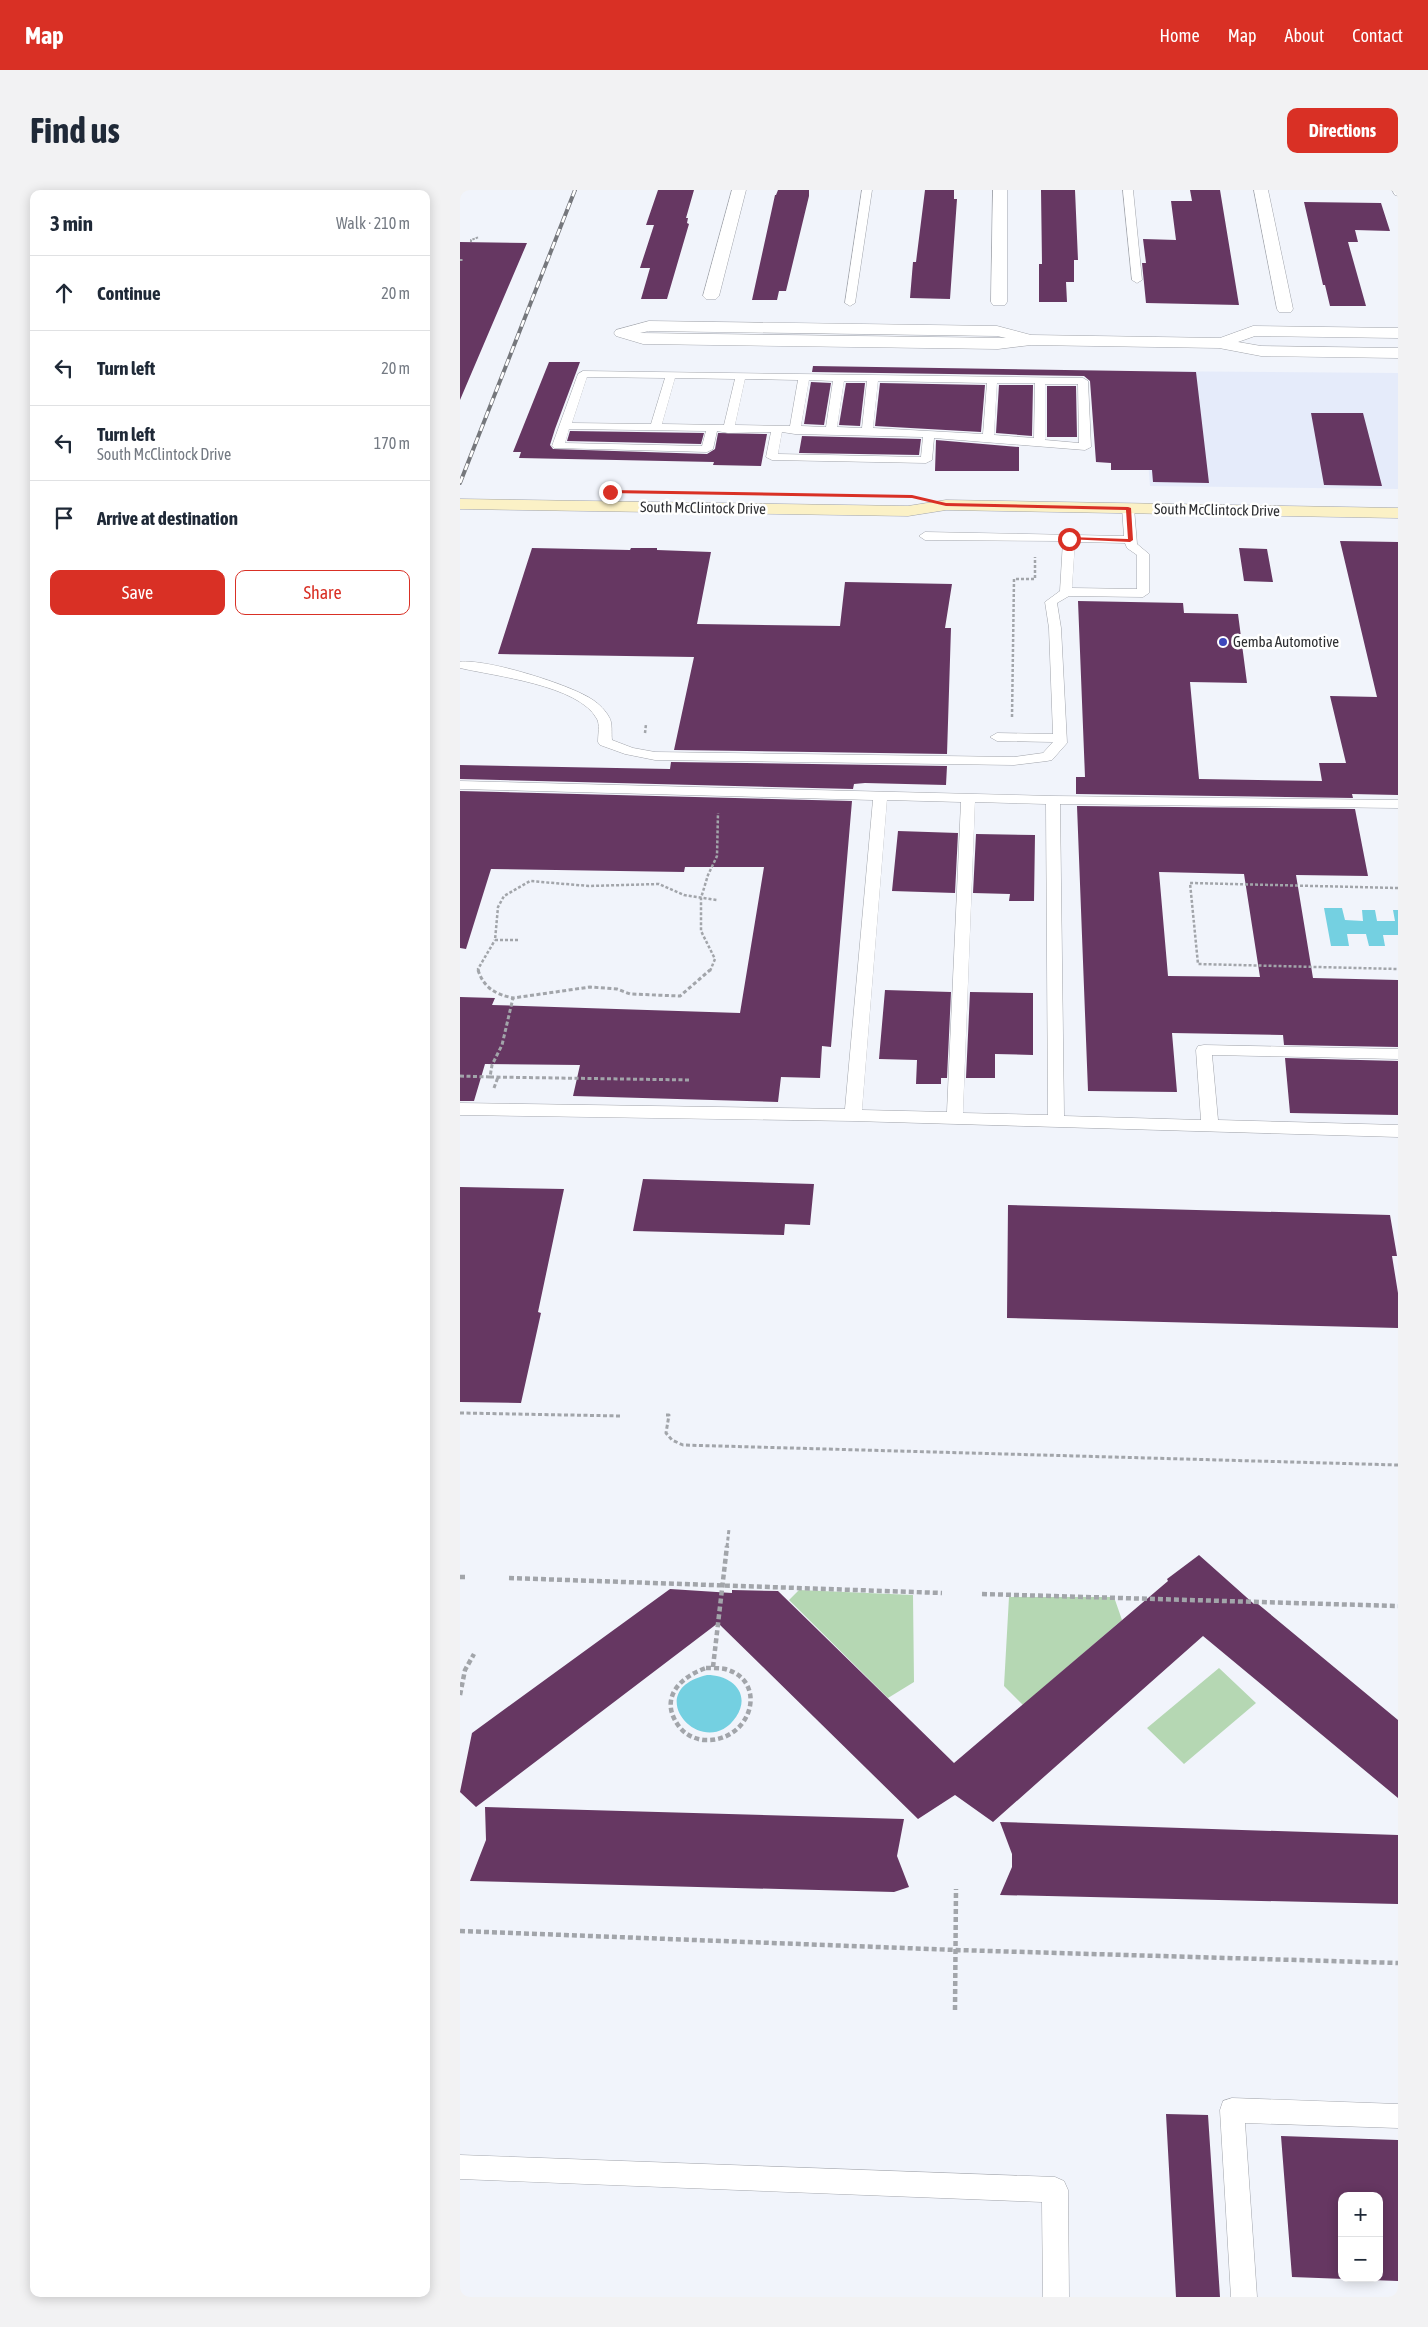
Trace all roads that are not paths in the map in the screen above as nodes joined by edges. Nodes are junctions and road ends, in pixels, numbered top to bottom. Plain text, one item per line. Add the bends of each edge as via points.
1 (739, 190) edge
2 (867, 190) edge
3 (1000, 190) edge
4 (1128, 190) edge
5 (1261, 190) edge
6 (1137, 280) dead end
7 (712, 296) dead end
8 (999, 302) dead end
9 (850, 303) dead end
10 (1285, 309) dead end
11 (1398, 333) edge
12 (1031, 340) junction
13 (1219, 343) junction
14 (1398, 353) edge
15 (671, 375) junction
16 (741, 376) junction
17 (804, 377) junction
18 (839, 378) junction
19 (873, 378) junction
20 (992, 380) junction
21 (1040, 381) junction
22 (565, 426) junction
23 (655, 428) junction
24 (712, 429) junction
25 (728, 430) junction
26 (777, 431) junction
27 (794, 431) junction
28 (831, 432) junction
29 (867, 433) junction
30 (928, 436) junction
31 (988, 439) junction
32 (1039, 443) junction
33 (460, 489) edge
34 (460, 504) edge
35 (946, 505) junction
36 (1128, 508) junction
37 (1398, 513) edge
38 (925, 536) dead end
39 (1069, 539) junction
40 (1130, 540) junction
41 (1066, 592) junction
42 (463, 665) dead end
43 (997, 737) dead end
44 (1060, 738) junction
45 (460, 785) edge
46 (880, 795) junction
47 (968, 798) junction
48 (1053, 800) junction
49 (1398, 804) edge
50 (1398, 1054) edge
51 (460, 1109) edge
52 (853, 1115) junction
53 (955, 1119) junction
54 (1056, 1122) junction
55 (1210, 1124) junction
56 (1398, 1131) edge
57 (1398, 2116) edge
58 (460, 2167) edge
59 (1056, 2297) edge
60 (1244, 2297) edge

1 - 7 street
2 - 9 lane
3 - 8 street
4 - 6 lane
5 - 10 street
11 - 13 street via 1253,332
12 - 12 street via 996,331 649,326 622,333 644,339 998,344
12 - 13 street
13 - 14 street via 1261,351
15 - 16 lane
15 - 22 lane via 583,374
15 - 23 lane
16 - 17 lane
16 - 25 lane
17 - 18 lane
17 - 27 lane
18 - 19 lane
18 - 28 lane
19 - 20 lane
19 - 29 lane
20 - 21 lane
20 - 31 lane
21 - 32 lane
21 - 32 lane via 1083,382 1085,447
22 - 23 lane
22 - 24 lane via 558,446 707,449
23 - 24 lane
24 - 25 lane
25 - 26 lane
26 - 27 lane
26 - 30 lane via 772,458 926,460
27 - 28 lane
28 - 29 lane
29 - 30 lane
30 - 31 lane
31 - 32 lane
33 - 35 main road, South McClintock Drive via 912,496
34 - 35 main road, South McClintock Drive via 908,511
35 - 36 main road, South McClintock Drive
36 - 37 main road, South McClintock Drive
36 - 40 lane
38 - 39 lane
39 - 40 lane
39 - 41 lane
40 - 41 lane via 1131,545 1143,554 1143,592
41 - 44 lane via 1051,602
42 - 44 lane via 508,671 589,703 604,719 605,742 655,756 1014,761 1047,757 1060,743
43 - 44 lane
45 - 46 lane
46 - 47 lane
46 - 52 lane
47 - 48 lane
47 - 53 lane
48 - 49 lane
48 - 54 lane
50 - 55 lane via 1204,1050
51 - 52 lane
52 - 53 lane
53 - 54 lane
54 - 55 lane
55 - 56 lane
57 - 60 lane via 1232,2110
58 - 59 lane via 1055,2190

